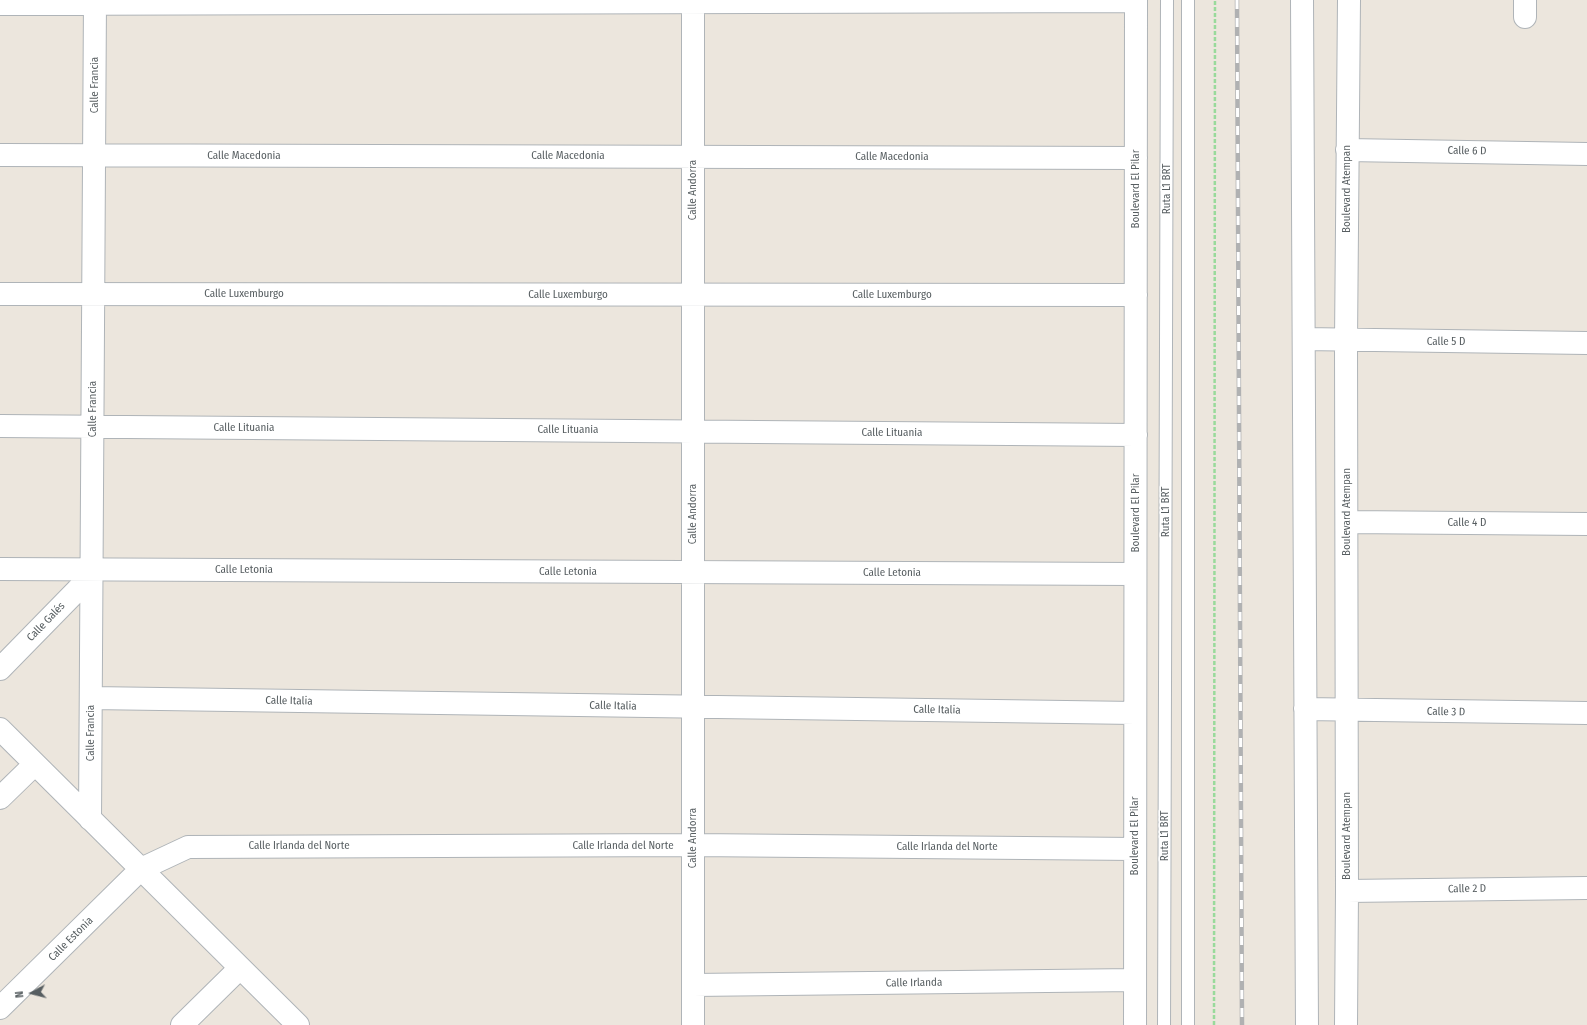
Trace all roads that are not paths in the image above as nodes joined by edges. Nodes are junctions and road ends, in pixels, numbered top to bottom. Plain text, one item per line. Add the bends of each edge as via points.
1 (1136, 0) edge
2 (1167, 0) edge
3 (1188, 0) edge
4 (1302, 0) edge
5 (1349, 0) edge
6 (357, 1) edge
7 (95, 2) edge
8 (693, 2) junction
9 (0, 4) edge
10 (1347, 150) junction
11 (1587, 154) edge
12 (0, 155) edge
13 (94, 155) junction
14 (693, 157) junction
15 (1136, 158) junction
16 (0, 294) edge
17 (94, 294) junction
18 (693, 295) junction
19 (1136, 295) junction
20 (1304, 339) junction
21 (1346, 341) junction
22 (1587, 342) edge
23 (0, 426) edge
24 (93, 426) junction
25 (693, 432) junction
26 (1136, 435) junction
27 (1347, 522) junction
28 (1587, 524) edge
29 (0, 569) edge
30 (92, 572) junction
31 (693, 572) junction
32 (1136, 574) junction
33 (0, 669) edge
34 (91, 698) junction
35 (693, 707) junction
36 (1305, 709) junction
37 (1346, 711) junction
38 (1135, 713) junction
39 (1587, 713) edge
40 (0, 729) edge
41 (35, 764) junction
42 (0, 798) edge
43 (90, 819) junction
44 (693, 845) junction
45 (1135, 849) junction
46 (141, 869) junction
47 (1587, 888) edge
48 (1347, 891) junction
49 (240, 968) junction
50 (1135, 980) junction
51 (693, 985) junction
52 (0, 1008) edge
53 (182, 1025) edge
54 (298, 1025) edge
55 (693, 1025) edge
56 (1135, 1025) edge
57 (1164, 1025) edge
58 (1188, 1025) edge
59 (1307, 1025) edge
60 (1346, 1025) edge

1 - 8 street
1 - 15 street, Boulevard El Pilar
2 - 57 lane, Ruta L1 BRT
3 - 58 lane, Ruta L1 BRT
4 - 20 street
5 - 10 street, Boulevard Atempan
6 - 7 street
6 - 8 street
7 - 9 street
7 - 13 street, Calle Francia
8 - 14 street, Calle Andorra
10 - 11 street, Calle 6 D
10 - 21 street, Boulevard Atempan
12 - 13 street, Calle Macedonia
13 - 14 street, Calle Macedonia
13 - 17 street, Calle Francia
14 - 15 street, Calle Macedonia
14 - 18 street, Calle Andorra
15 - 19 street, Boulevard El Pilar
16 - 17 street, Calle Luxemburgo
17 - 18 street, Calle Luxemburgo
17 - 24 street, Calle Francia
18 - 19 street, Calle Luxemburgo
18 - 25 street, Calle Andorra
19 - 26 street, Boulevard El Pilar
20 - 21 street, Calle 5 D
20 - 36 street
21 - 22 street, Calle 5 D
21 - 27 street, Boulevard Atempan
23 - 24 street, Calle Lituania
24 - 25 street, Calle Lituania
24 - 30 street, Calle Francia
25 - 26 street, Calle Lituania
25 - 31 street, Calle Andorra
26 - 32 street, Boulevard El Pilar
27 - 28 street, Calle 4 D
27 - 37 street, Boulevard Atempan
29 - 30 street, Calle Letonia
30 - 31 street, Calle Letonia
30 - 33 street, Calle Galés
30 - 34 street, Calle Francia
31 - 32 street, Calle Letonia
31 - 35 street, Calle Andorra
32 - 38 street, Boulevard El Pilar
34 - 35 street, Calle Italia
34 - 43 street, Calle Francia
35 - 38 street, Calle Italia
35 - 44 street, Calle Andorra
36 - 37 street, Calle 3 D
36 - 59 street
37 - 39 street, Calle 3 D
37 - 48 street, Boulevard Atempan
38 - 45 street, Boulevard El Pilar
40 - 41 street
41 - 42 street
41 - 43 street
43 - 46 street
44 - 45 street, Calle Irlanda del Norte
44 - 46 street, Calle Irlanda del Norte via 188,847
44 - 51 street, Calle Andorra
45 - 50 street, Boulevard El Pilar
46 - 49 street
46 - 52 street, Calle Estonia
47 - 48 street, Calle 2 D
48 - 60 street, Boulevard Atempan
49 - 53 street
49 - 54 street
50 - 51 street, Calle Irlanda
50 - 56 street, Boulevard El Pilar
51 - 55 street, Calle Andorra

